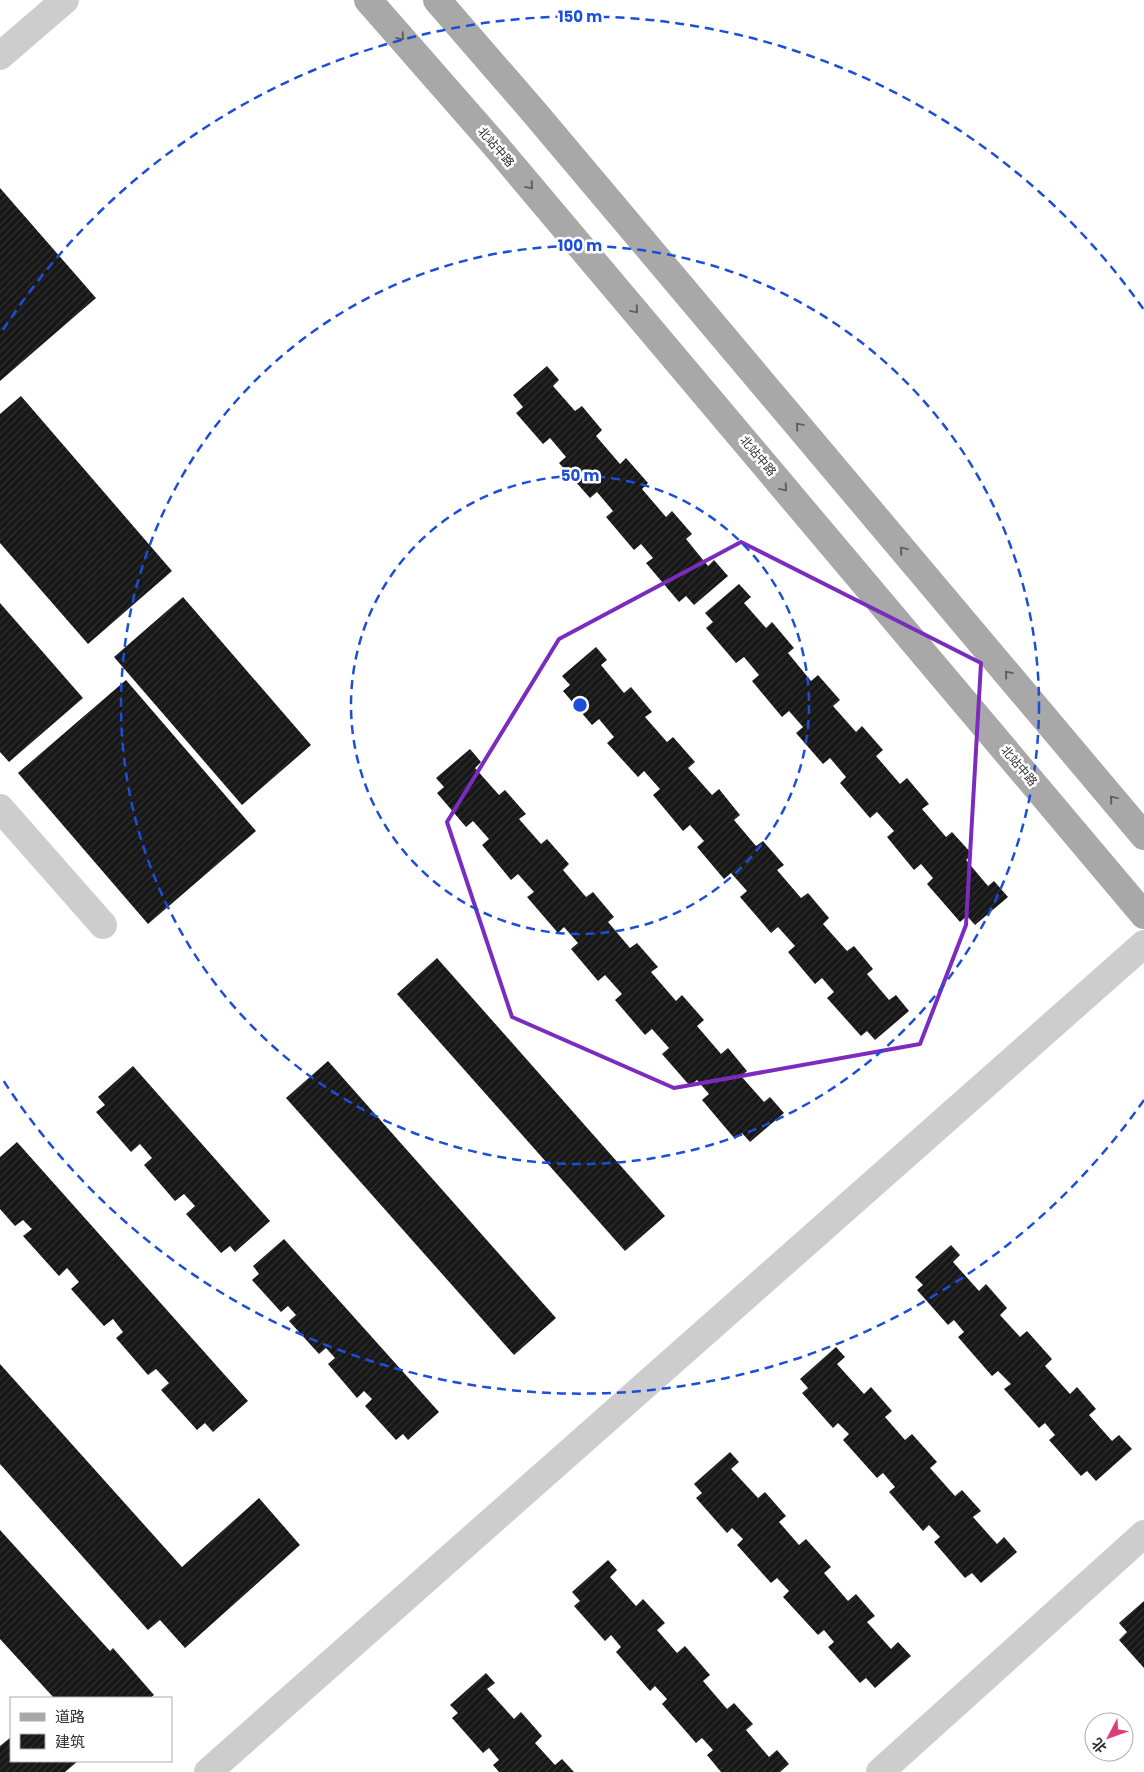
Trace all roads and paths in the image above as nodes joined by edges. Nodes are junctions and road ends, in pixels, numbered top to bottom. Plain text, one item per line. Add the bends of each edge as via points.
1 (64, 0) edge
2 (368, 0) edge
3 (437, 0) edge
4 (0, 56) edge
5 (0, 808) edge
6 (1144, 836) edge
7 (1144, 915) edge
8 (103, 925) dead end
9 (1144, 944) edge
10 (1144, 1534) edge
11 (208, 1772) edge
12 (880, 1772) edge

1 - 4 street
2 -> 7 main road, 北站中路 via 502,153
6 -> 3 main road
5 - 8 street
9 - 11 street
10 - 12 street

